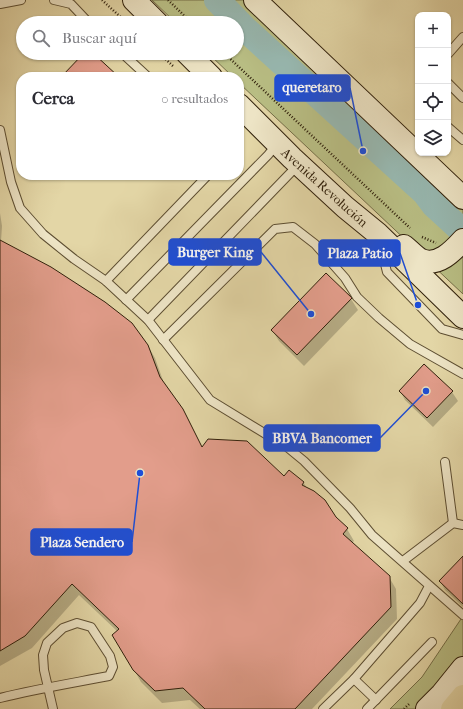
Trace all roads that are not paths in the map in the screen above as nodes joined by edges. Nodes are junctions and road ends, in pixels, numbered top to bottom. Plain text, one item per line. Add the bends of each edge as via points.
1 (21, 0) edge
2 (54, 0) edge
3 (134, 0) edge
4 (255, 0) edge
5 (0, 4) edge
6 (82, 16) edge
7 (150, 16) edge
8 (462, 41) edge
9 (451, 51) edge
10 (130, 60) edge
11 (194, 60) edge
12 (143, 72) edge
13 (206, 72) edge
14 (449, 84) edge
15 (463, 98) edge
16 (244, 110) edge
17 (0, 130) edge
18 (451, 130) edge
19 (463, 140) edge
20 (277, 144) junction
21 (299, 164) junction
22 (203, 180) edge
23 (463, 198) edge
24 (345, 207) junction
25 (378, 234) junction
26 (454, 249) edge
27 (106, 281) junction
28 (126, 300) junction
29 (463, 317) edge
30 (148, 320) junction
31 (463, 335) edge
32 (163, 340) junction
33 (463, 374) edge
34 (445, 462) dead end
35 (453, 523) junction
36 (463, 525) edge
37 (403, 561) junction
38 (430, 586) junction
39 (463, 615) edge
40 (432, 642) dead end
41 (463, 668) edge
42 (354, 679) junction
43 (48, 688) junction
44 (463, 696) edge
45 (0, 698) edge
46 (376, 700) junction
47 (447, 701) edge
48 (53, 709) edge
49 (323, 709) edge
50 (367, 709) edge
51 (427, 709) edge

1 - 5 lane
2 - 6 lane via 71,4
3 - 7 main road
4 - 23 main road
8 - 9 lane
10 - 12 lane
11 - 13 main road
14 - 15 lane
16 - 20 main road, Avenida Revolución
17 - 27 lane via 11,182 20,208 43,234
18 - 19 lane
20 - 21 main road, Avenida Revolución
20 - 28 lane
21 - 24 main road, Avenida Revolución
21 - 30 lane
22 - 27 lane
24 - 25 main road, Avenida Revolución
24 - 26 main road via 366,211 420,260 432,262
25 - 29 main road, Avenida Revolución
25 - 31 lane via 386,272 442,329
27 - 28 lane
28 - 30 lane
30 - 32 lane
32 - 33 lane via 275,229 294,227 315,244 345,278 357,297 380,318 410,344
32 - 37 lane via 210,400 274,439 304,461 350,508 372,535
34 - 35 lane
35 - 36 lane
35 - 37 lane
37 - 38 lane
38 - 39 lane
38 - 42 lane via 420,603
40 - 46 lane
41 - 47 main road
42 - 46 lane
42 - 49 lane
43 - 43 lane via 43,655 47,643 63,628 78,623 91,626 110,656 113,667 109,676
43 - 45 lane
43 - 48 lane
44 - 47 main road
46 - 50 lane
47 - 51 main road

